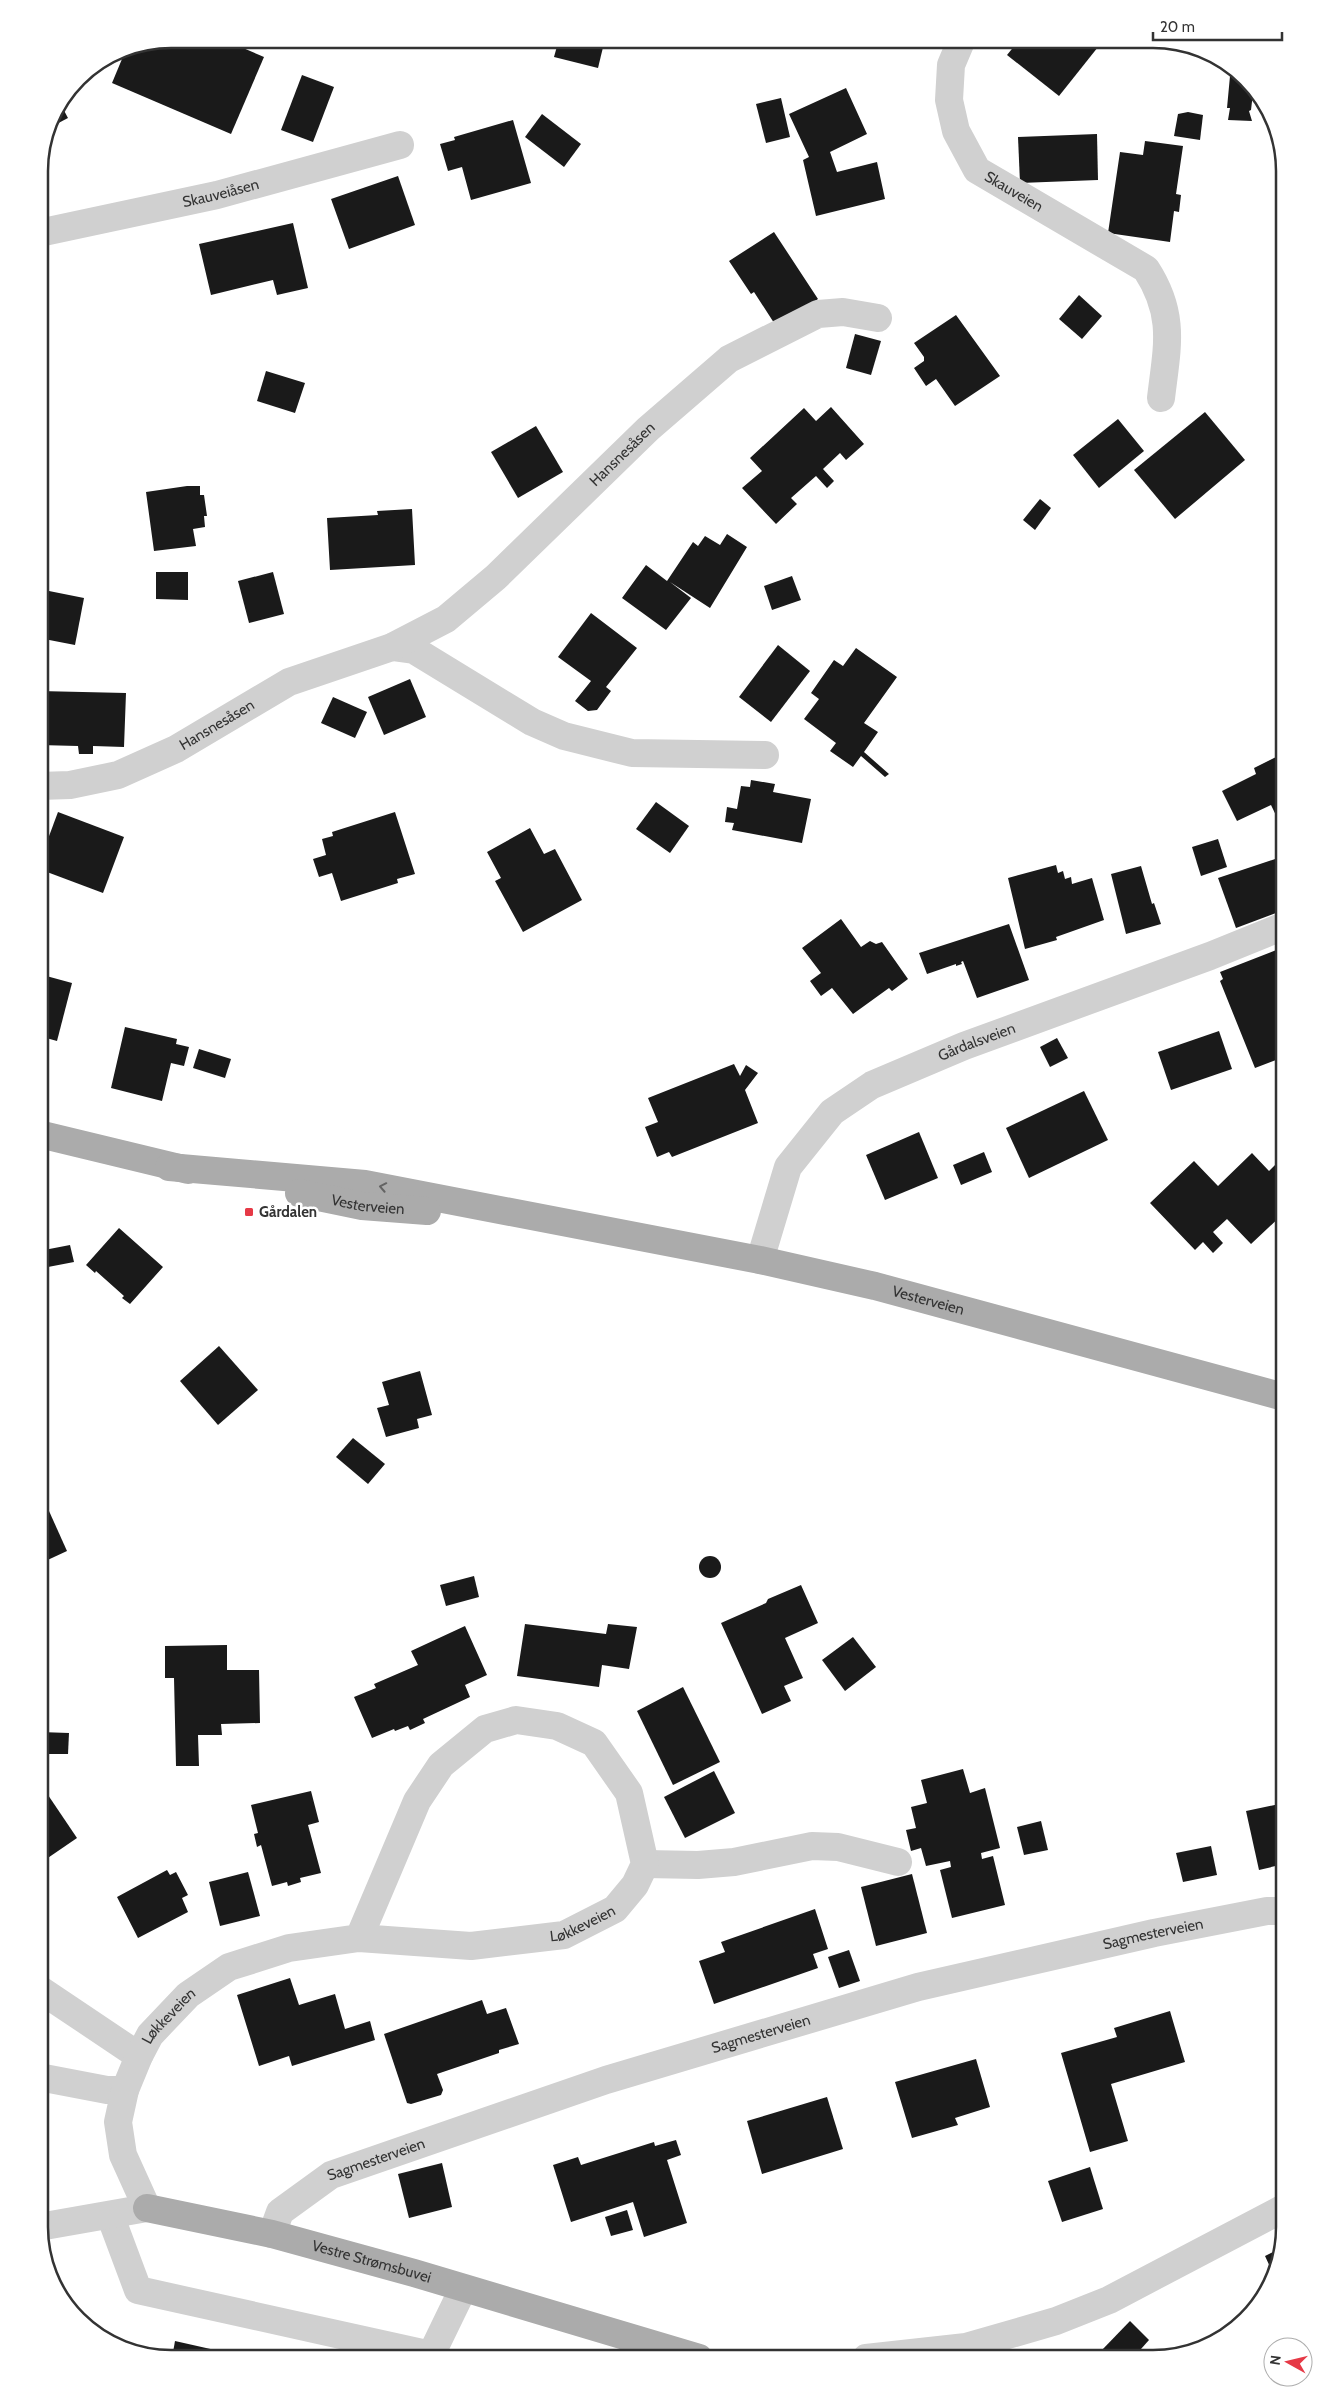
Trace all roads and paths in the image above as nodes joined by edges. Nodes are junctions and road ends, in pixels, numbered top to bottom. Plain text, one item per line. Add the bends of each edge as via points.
1 (958, 48) edge
2 (400, 145) dead end
3 (48, 231) edge
4 (878, 318) dead end
5 (1160, 398) dead end
6 (392, 647) junction
7 (765, 755) dead end
8 (48, 786) edge
9 (1276, 929) edge
10 (48, 1136) edge
11 (760, 1260) junction
12 (1276, 1395) edge
13 (898, 1862) dead end
14 (645, 1864) junction
15 (1276, 1911) edge
16 (359, 1938) junction
17 (48, 1995) edge
18 (138, 2056) junction
19 (48, 2079) edge
20 (125, 2090) junction
21 (147, 2208) junction
22 (1276, 2212) edge
23 (110, 2215) junction
24 (48, 2225) edge
25 (272, 2234) junction
26 (463, 2289) junction
27 (405, 2349) edge
28 (434, 2349) edge
29 (670, 2350) edge
30 (941, 2350) edge

1 - 5 street, Skauveien via 951,65 949,100 956,131 977,170 1146,269 1157,286 1169,334
2 - 3 street, Skauveiåsen via 217,195
4 - 6 street, Hansnesåsen via 843,312 818,314 729,359 648,430 496,577 446,619
6 - 7 street, Hansnesåsen via 414,650 532,722 564,736 632,753
6 - 8 street, Hansnesåsen via 289,682 176,750 118,775 70,785
9 - 11 street, Gårdalsveien via 964,1046 872,1085 832,1112 788,1167
10 - 11 main road, Vesterveien via 169,1167 362,1206 569,1223
11 - 12 main road, Vesterveien via 875,1286
13 - 14 street via 838,1847 812,1846 734,1862
14 - 16 street, Løkkeveien via 635,1885 615,1909 564,1935 471,1946
14 - 16 street via 629,1793 594,1743 557,1726 516,1720 485,1729 441,1765 416,1801
15 - 25 street, Sagmesterveien via 1154,1933 918,1987 606,2080 331,2175 280,2212
16 - 18 street, Løkkeveien via 289,1948 229,1967 188,1995 150,2035
17 - 18 street
18 - 20 street, Løkkeveien
19 - 20 street via 107,2090
20 - 21 street, Løkkeveien via 118,2122 123,2155
21 - 23 street, Vestre Strømsbuvei
21 - 25 main road, Vestre Strømsbuvei
22 - 30 street via 1109,2300 1056,2321 966,2347
23 - 24 street, Vestre Strømsbuvei
23 - 27 street via 138,2290
25 - 26 main road, Vestre Strømsbuvei
26 - 28 street
26 - 29 main road, Vestre Strømsbuvei

